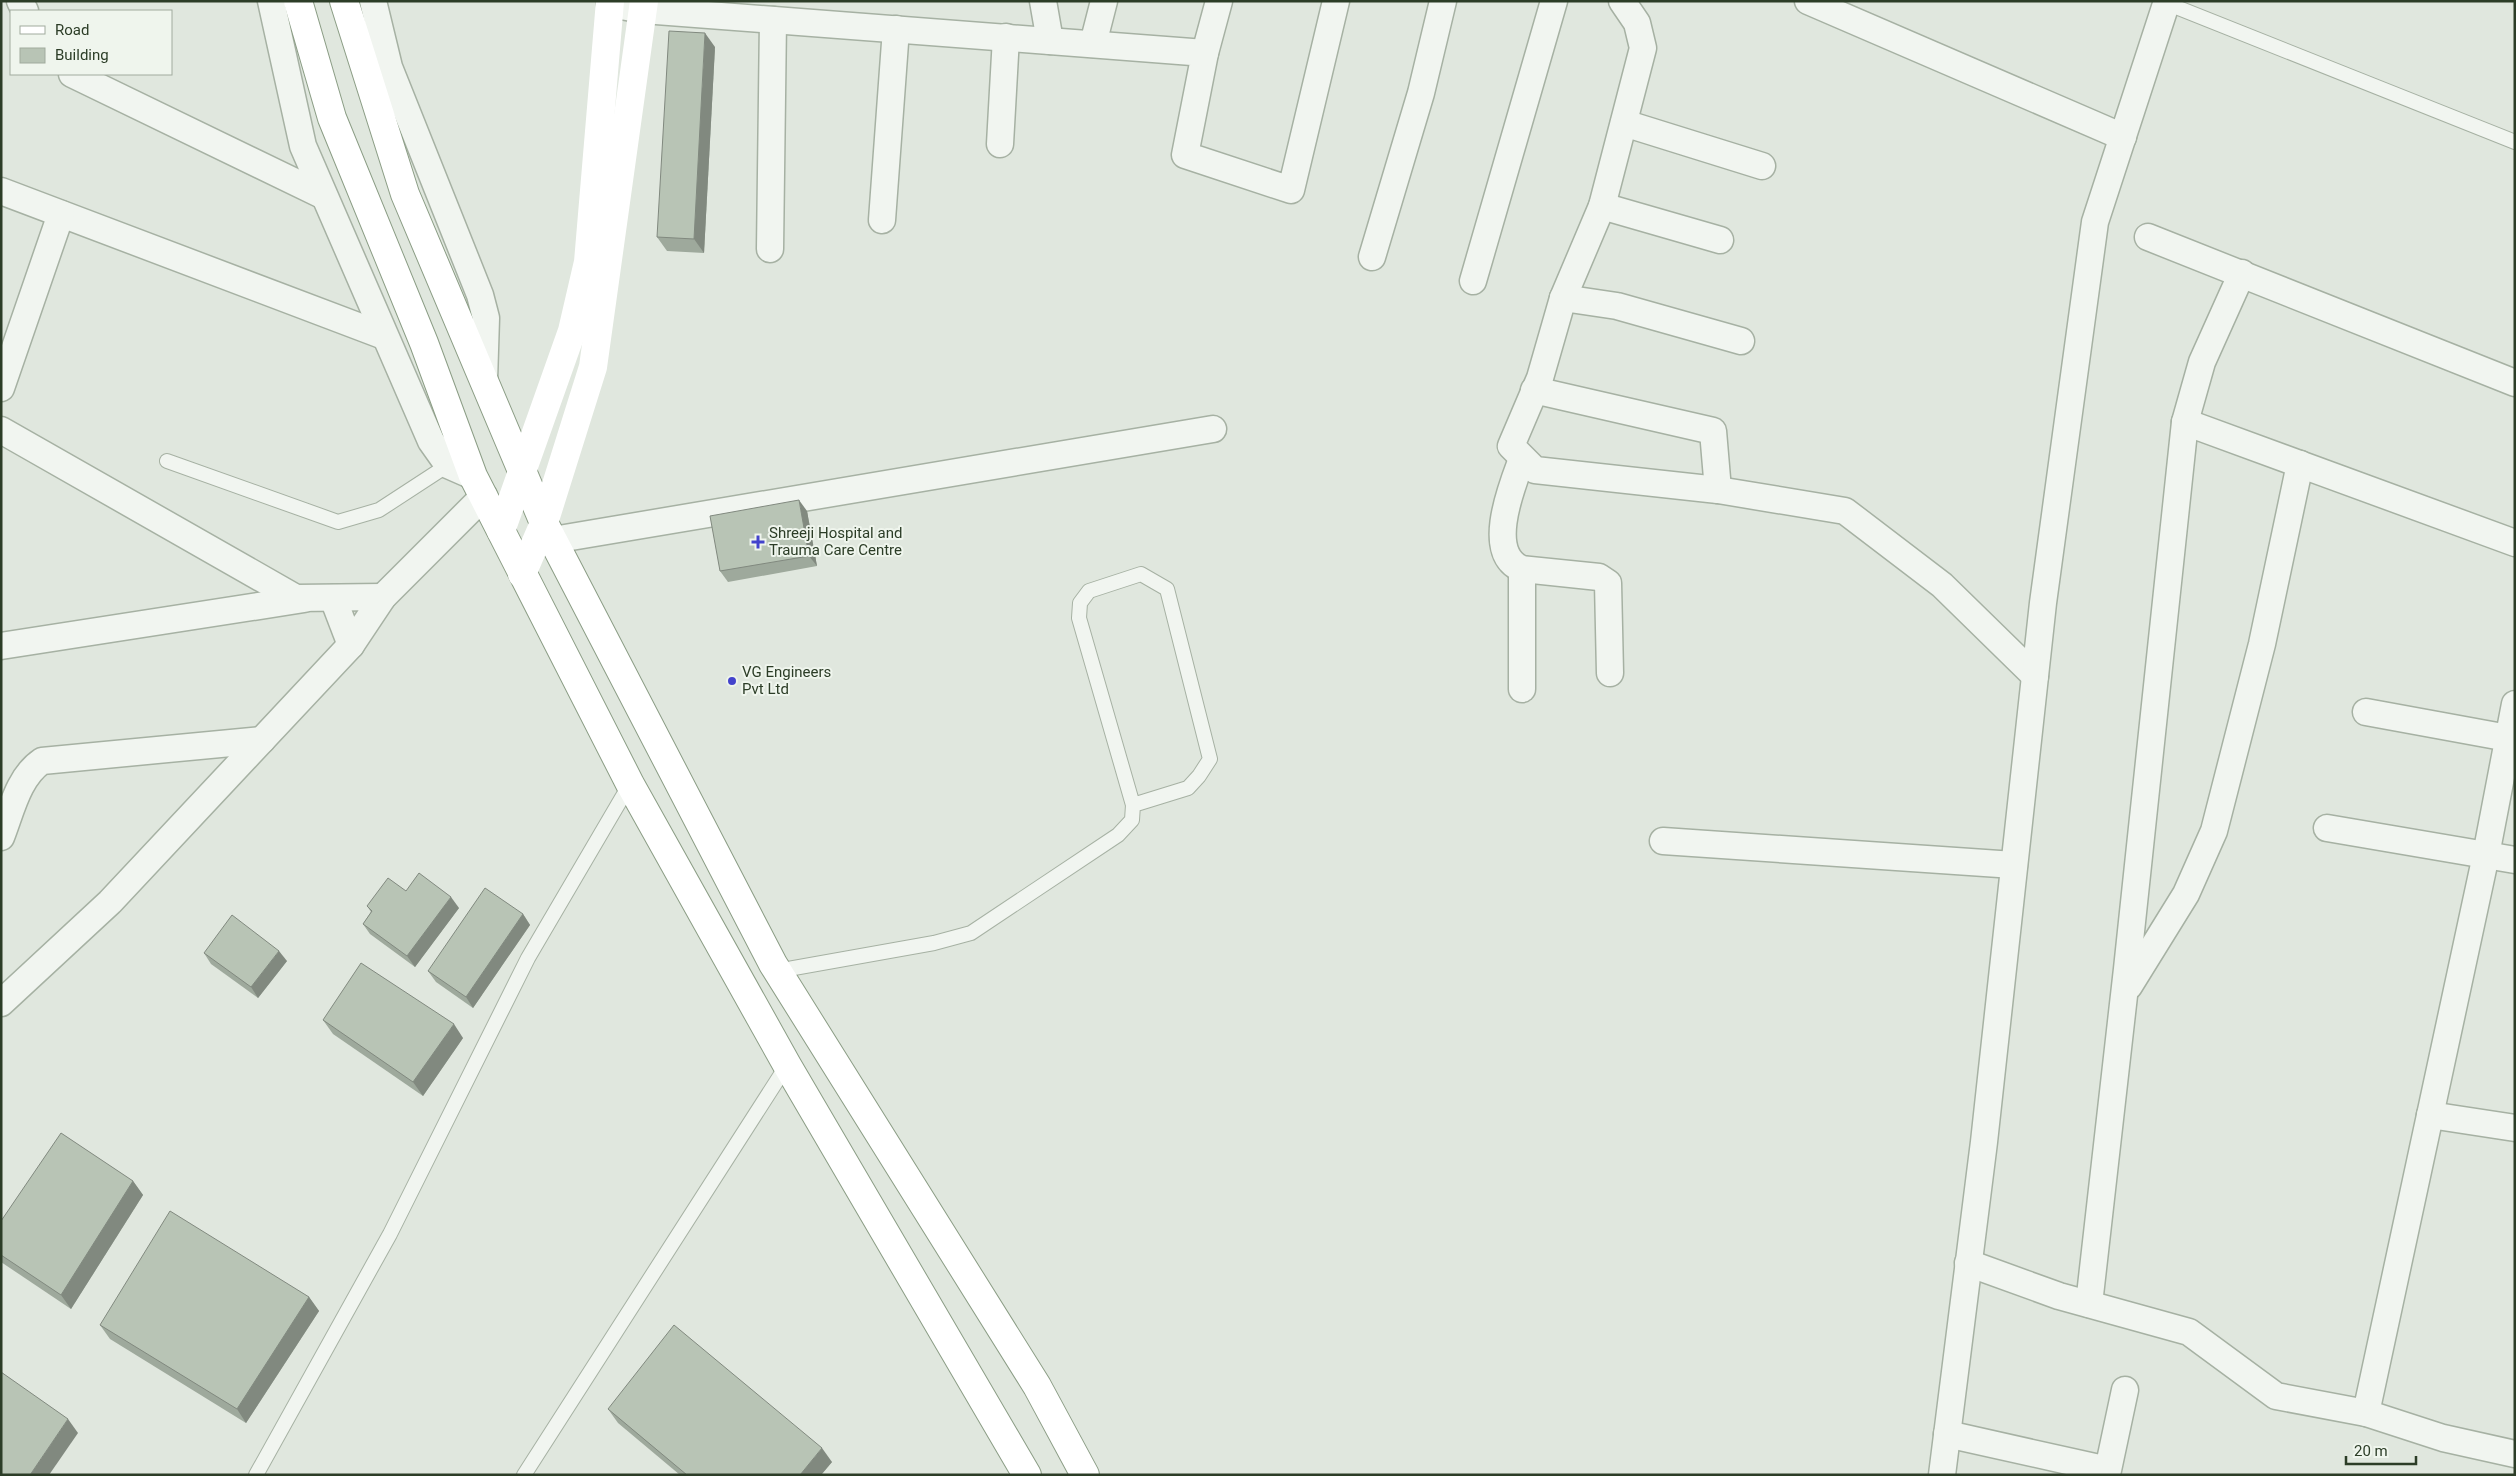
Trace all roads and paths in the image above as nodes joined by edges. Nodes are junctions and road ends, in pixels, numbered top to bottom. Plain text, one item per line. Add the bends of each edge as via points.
1 (271, 1) edge
2 (298, 1) edge
3 (344, 1) edge
4 (373, 1) edge
5 (1043, 1) edge
6 (1104, 1) edge
7 (1219, 1) edge
8 (1336, 1) edge
9 (1443, 1) edge
10 (1554, 1) edge
11 (1622, 1) edge
12 (1808, 1) edge
13 (610, 2) edge
14 (2167, 2) edge
15 (643, 6) edge
16 (773, 20) junction
17 (896, 29) junction
18 (1006, 38) junction
19 (1050, 41) junction
20 (1093, 44) junction
21 (1205, 53) junction
22 (74, 75) edge
23 (1624, 123) junction
24 (2123, 137) junction
25 (2515, 142) edge
26 (1000, 144) dead end
27 (1762, 166) dead end
28 (1, 191) edge
29 (324, 196) junction
30 (1602, 206) junction
31 (61, 214) junction
32 (882, 220) dead end
33 (2148, 237) dead end
34 (1720, 240) dead end
35 (770, 249) dead end
36 (1372, 257) dead end
37 (2242, 274) junction
38 (1473, 281) dead end
39 (1563, 298) junction
40 (384, 336) junction
41 (1741, 341) dead end
42 (484, 380) junction
43 (2515, 383) edge
44 (1, 388) edge
45 (1534, 390) junction
46 (2185, 422) junction
47 (1213, 429) dead end
48 (1, 430) edge
49 (1522, 459) junction
50 (167, 462) dead end
51 (448, 464) junction
52 (2300, 464) junction
53 (522, 470) junction
54 (478, 486) junction
55 (1718, 490) junction
56 (501, 531) junction
57 (548, 532) junction
58 (2515, 543) edge
59 (1522, 570) junction
60 (522, 574) junction
61 (383, 597) junction
62 (306, 598) junction
63 (333, 598) junction
64 (351, 645) junction
65 (1, 646) edge
66 (1610, 673) dead end
67 (2035, 676) junction
68 (1522, 689) dead end
69 (2515, 704) edge
70 (2366, 712) dead end
71 (2508, 738) junction
72 (262, 740) junction
73 (630, 784) junction
74 (1133, 805) junction
75 (2328, 828) dead end
76 (1, 838) edge
77 (1663, 840) dead end
78 (2486, 855) junction
79 (2515, 860) edge
80 (2014, 865) junction
81 (777, 971) junction
82 (2125, 993) junction
83 (1, 1004) edge
84 (788, 1065) junction
85 (2430, 1115) junction
86 (2515, 1128) edge
87 (1968, 1263) junction
88 (2089, 1304) junction
89 (2125, 1390) dead end
90 (2366, 1413) junction
91 (1947, 1434) junction
92 (2515, 1454) edge
93 (256, 1475) edge
94 (524, 1475) edge
95 (1027, 1475) edge
96 (1085, 1475) edge
97 (1942, 1475) edge

1 - 29 street via 303,146
2 - 54 main road via 332,118 424,343
3 - 42 main road via 405,194
4 - 42 street via 390,67 480,295 486,318
5 - 19 street
6 - 20 street
7 - 21 street
8 - 21 street via 1290,190 1185,155
9 - 36 street via 1421,94
10 - 38 street
11 - 23 street via 1637,23 1643,48
12 - 24 street
13 - 15 street
13 - 53 main road via 588,262 572,331
14 - 24 street
14 - 25 lane
15 - 16 street
15 - 57 main road via 594,367
16 - 17 street
16 - 35 street
17 - 18 street
17 - 32 street
18 - 19 street
18 - 26 street
19 - 20 street
20 - 21 street
22 - 29 street
23 - 27 street
23 - 30 street
24 - 67 street via 2095,222
28 - 31 street
29 - 40 street
30 - 34 street
30 - 39 street
31 - 40 street
31 - 44 street
33 - 37 street
37 - 43 street
37 - 46 street via 2202,362
39 - 41 street via 1617,306
39 - 45 street
40 - 51 street via 432,442
42 - 53 main road
45 - 49 street via 1511,446
45 - 55 street via 1713,431
46 - 52 street
46 - 82 street
47 - 57 street
48 - 62 street via 296,598
49 - 55 street via 1535,470
49 - 59 street via 1507,499 1503,526 1506,558
50 - 51 lane via 338,522 379,510
51 - 54 street
52 - 58 street
52 - 82 street via 2262,644 2214,831 2186,894
53 - 56 main road
53 - 57 main road
54 - 56 main road
54 - 61 street
55 - 67 street via 1845,511 1942,585
56 - 60 main road
57 - 60 main road
57 - 81 main road
59 - 66 street via 1599,578 1608,582
59 - 68 street
60 - 73 main road
61 - 63 street
61 - 64 street
62 - 63 street
62 - 65 street
63 - 64 street
64 - 72 street
67 - 80 street
69 - 71 street
70 - 71 street
71 - 78 street
72 - 76 street via 42,761 31,769 19,791
72 - 83 street via 110,902
73 - 84 main road
73 - 93 lane via 528,958 390,1234
74 - 74 lane via 1079,618 1080,602 1089,591 1141,574 1167,589 1210,759 1188,788
74 - 81 lane via 1132,820 1118,835 971,933 934,943
75 - 78 street
77 - 80 street
78 - 79 street
78 - 85 street
80 - 87 street
81 - 96 main road via 1037,1386
82 - 88 street
84 - 94 lane
84 - 95 main road
85 - 86 street
85 - 90 street
87 - 88 street
87 - 91 street
88 - 90 street via 2189,1332 2276,1396
89 - 91 street via 2108,1470
90 - 92 street via 2443,1438
91 - 97 street

